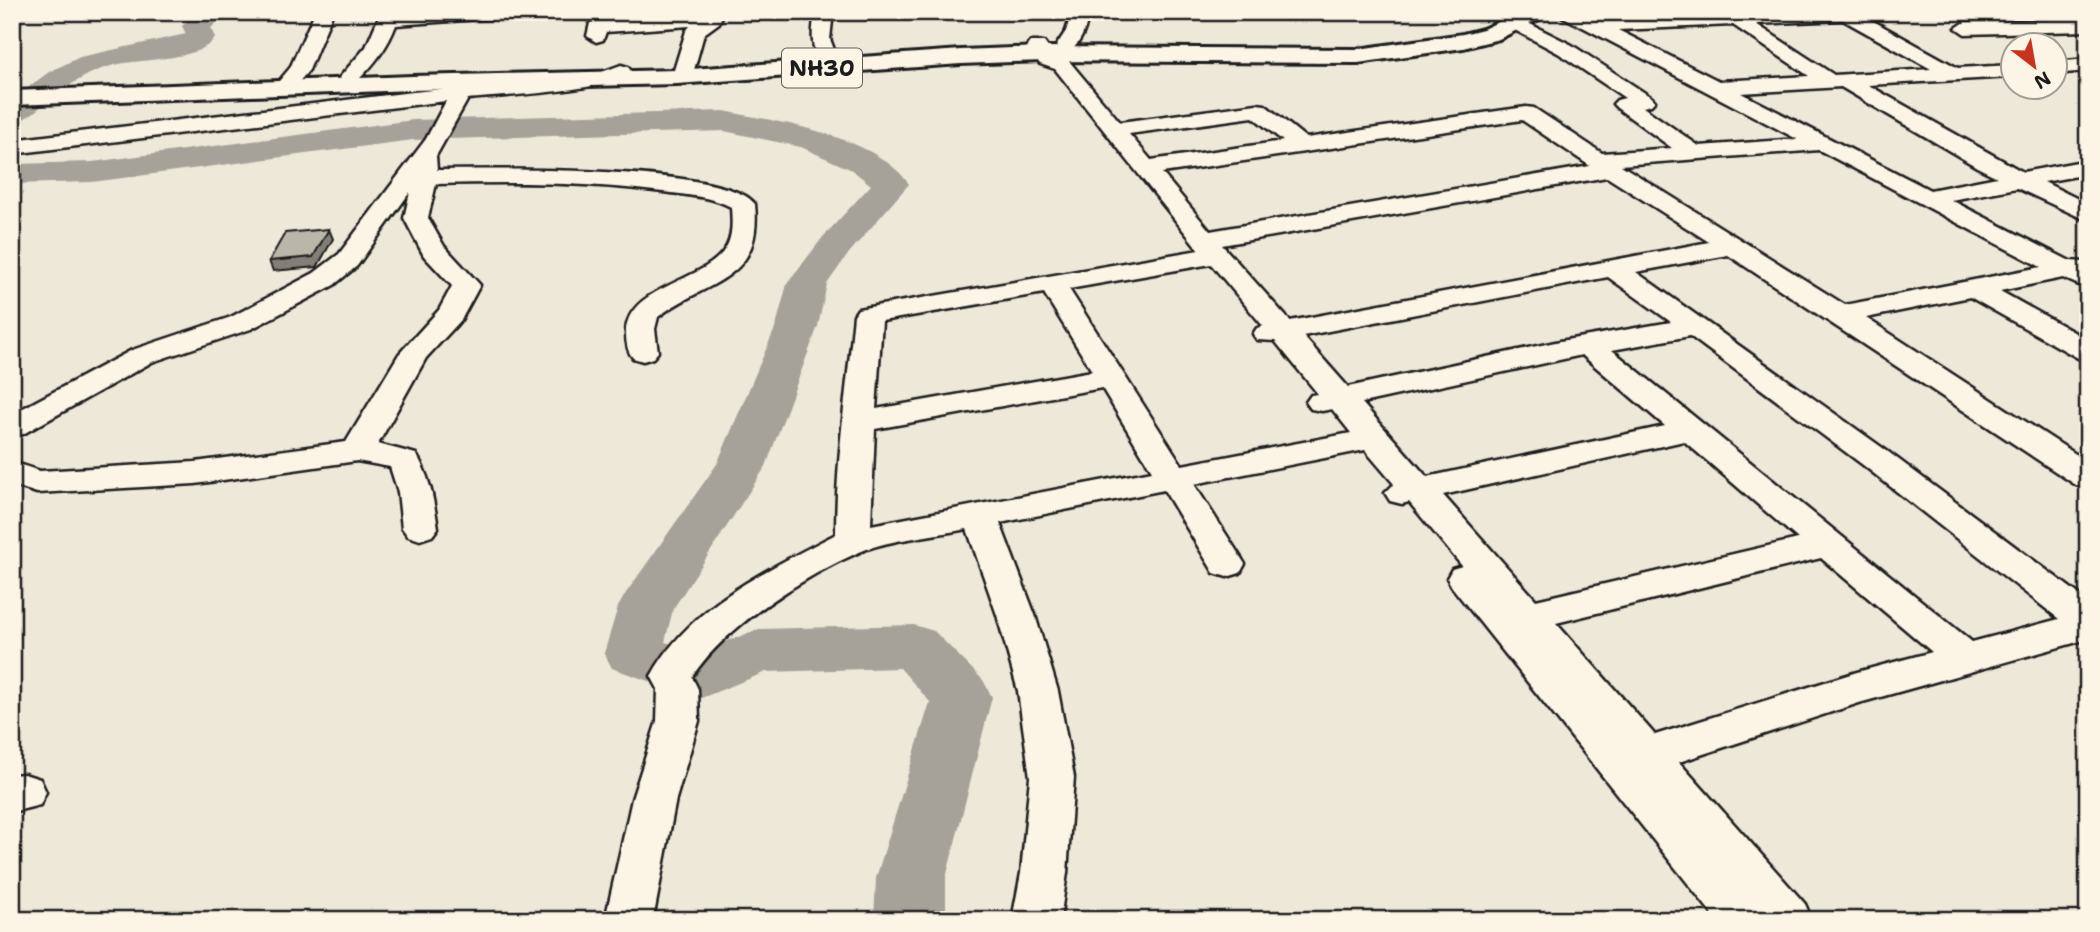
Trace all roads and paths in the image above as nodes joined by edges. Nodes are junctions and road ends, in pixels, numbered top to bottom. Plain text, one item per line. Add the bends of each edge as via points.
1 (324, 12) edge
2 (341, 12) edge
3 (506, 12) edge
4 (824, 12) edge
5 (1081, 12) edge
6 (1538, 12) edge
7 (1563, 12) edge
8 (1845, 13) edge
9 (389, 16) edge
10 (714, 16) edge
11 (1514, 18) edge
12 (1737, 19) junction
13 (1591, 25) junction
14 (2088, 25) edge
15 (1965, 28) dead end
16 (596, 36) dead end
17 (1048, 51) junction
18 (828, 60) junction
19 (2088, 65) edge
20 (2068, 67) edge
21 (684, 70) junction
22 (1998, 72) edge
23 (1954, 74) junction
24 (612, 75) junction
25 (349, 78) junction
26 (1836, 80) junction
27 (296, 83) junction
28 (1712, 88) junction
29 (12, 89) edge
30 (108, 90) junction
31 (12, 98) edge
32 (456, 103) junction
33 (1115, 129) junction
34 (1819, 144) junction
35 (1301, 145) junction
36 (12, 147) edge
37 (1694, 153) junction
38 (429, 157) junction
39 (1604, 164) junction
40 (2088, 167) edge
41 (1146, 168) junction
42 (2020, 180) junction
43 (1924, 198) junction
44 (2088, 214) edge
45 (1732, 246) junction
46 (1208, 251) junction
47 (1614, 268) junction
48 (2082, 275) edge
49 (1052, 283) junction
50 (1974, 288) junction
51 (2001, 303) junction
52 (1840, 315) junction
53 (1695, 326) junction
54 (1868, 332) junction
55 (1276, 333) junction
56 (1588, 345) junction
57 (643, 352) dead end
58 (2088, 352) edge
59 (1110, 377) junction
60 (1331, 400) junction
61 (858, 422) junction
62 (12, 427) edge
63 (1691, 430) junction
64 (1364, 439) junction
65 (357, 451) junction
66 (12, 473) edge
67 (1171, 477) junction
68 (2088, 477) edge
69 (1408, 492) junction
70 (980, 515) junction
71 (420, 528) dead end
72 (854, 540) junction
73 (1828, 544) junction
74 (1227, 564) dead end
75 (1515, 620) junction
76 (2088, 623) edge
77 (1965, 658) junction
78 (1634, 760) junction
79 (629, 920) edge
80 (1036, 920) edge
81 (1747, 920) edge
82 (1788, 920) edge

1 - 27 street
2 - 27 street via 320,65
3 - 9 street
4 - 18 street via 820,39
5 - 17 street via 1075,31
6 - 11 highway, NH30
7 - 13 street
8 - 12 street
8 - 23 street
9 - 25 street via 373,50
10 - 16 street via 597,27
10 - 21 street via 695,31
11 - 17 highway, NH30 via 1464,41 1369,55
11 - 37 street via 1637,94 1644,101 1625,104
12 - 13 street
12 - 26 street
13 - 28 street
14 - 15 street
17 - 18 highway, NH30
17 - 24 highway, NH30 via 707,76
17 - 33 street
17 - 46 street via 1043,67
18 - 21 highway, NH30
19 - 20 street
21 - 24 highway, NH30
22 - 23 street
23 - 26 street
24 - 25 highway, NH30
24 - 27 highway, NH30
24 - 32 street
25 - 27 highway, NH30
26 - 28 street
26 - 42 street
27 - 30 highway, NH30
28 - 34 street
29 - 30 highway, NH30
30 - 31 highway, NH30
32 - 36 street
32 - 38 street
33 - 35 street via 1257,110
33 - 41 street
34 - 37 street
34 - 43 street
35 - 39 street via 1526,113
35 - 41 street
37 - 39 street
38 - 57 street via 544,175 629,179 725,193 743,204 747,228 738,254 714,274 645,313 640,331
38 - 62 street via 348,260 324,279 241,323 142,356
38 - 65 street via 416,218 433,250 466,285 451,314 414,354
39 - 45 street
39 - 46 street
40 - 42 street
41 - 46 street
42 - 43 street
42 - 44 street
43 - 48 street
45 - 47 street
45 - 52 street
46 - 49 street
46 - 55 street
47 - 53 street
47 - 55 street
48 - 50 street
48 - 51 street
49 - 59 street
49 - 61 street via 867,315
50 - 51 street
50 - 52 street
51 - 54 street
51 - 58 street
52 - 54 street
53 - 56 street
53 - 76 street
54 - 68 street
55 - 60 street
56 - 60 street
56 - 63 street
59 - 61 street
59 - 67 street
60 - 64 street
61 - 72 street
63 - 69 street
63 - 73 street
64 - 67 street
64 - 69 street
65 - 66 street via 133,477 37,482
65 - 71 street via 404,461
67 - 70 street
67 - 74 street
69 - 75 street
70 - 72 street
70 - 80 street via 1038,691 1052,777
72 - 79 street via 767,586 723,618 679,664 678,722 654,799
73 - 75 street
73 - 77 street
75 - 78 street
76 - 77 street
77 - 78 street
78 - 81 street
78 - 82 street

